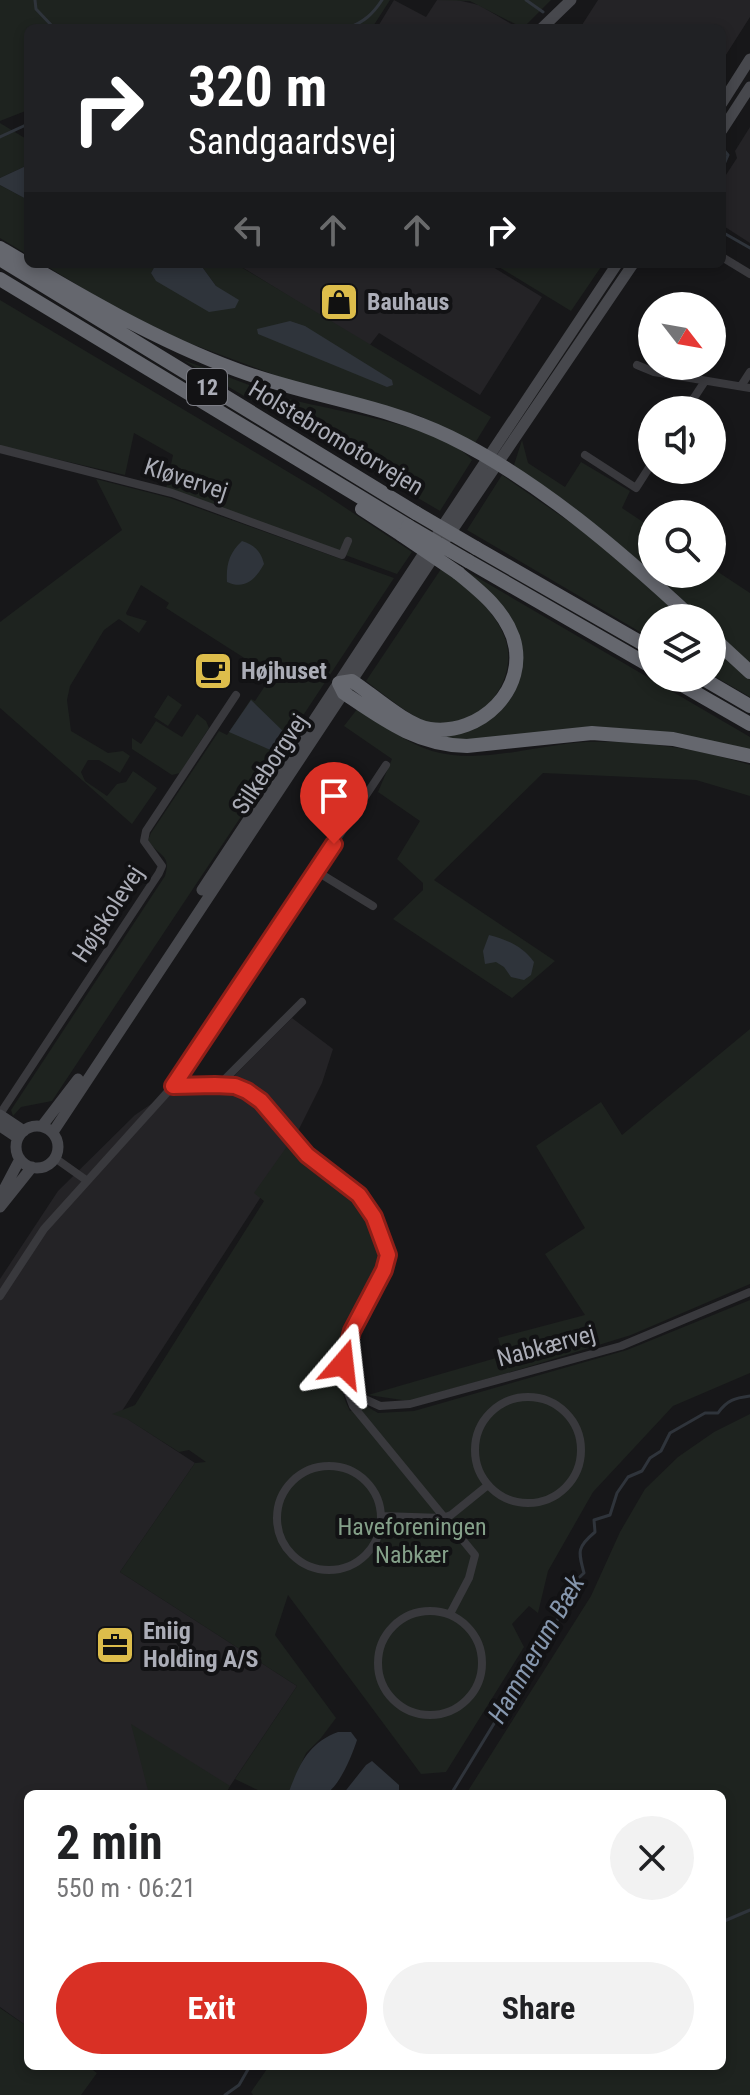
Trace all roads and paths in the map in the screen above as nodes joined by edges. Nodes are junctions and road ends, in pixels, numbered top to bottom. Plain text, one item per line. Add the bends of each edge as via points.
1 (571, 0) edge
2 (546, 24) edge
3 (750, 59) edge
4 (750, 87) edge
5 (726, 97) edge
6 (726, 124) edge
7 (0, 248) edge
8 (0, 259) edge
9 (726, 259) edge
10 (24, 262) edge
11 (34, 268) edge
12 (614, 268) edge
13 (630, 268) edge
14 (750, 274) edge
15 (0, 279) edge
16 (0, 289) edge
17 (113, 348) junction
18 (637, 365) dead end
19 (750, 372) edge
20 (705, 381) junction
21 (746, 387) edge
22 (695, 396) edge
23 (0, 449) edge
24 (585, 455) dead end
25 (492, 461) junction
26 (639, 484) edge
27 (409, 524) junction
28 (348, 541) dead end
29 (463, 567) junction
30 (677, 604) edge
31 (638, 641) edge
32 (726, 650) edge
33 (638, 660) edge
34 (750, 672) edge
35 (345, 686) junction
36 (694, 692) edge
37 (726, 692) edge
38 (236, 695) dead end
39 (750, 706) edge
40 (750, 724) edge
41 (750, 756) edge
42 (386, 765) dead end
43 (316, 871) junction
44 (373, 906) dead end
45 (302, 1002) dead end
46 (219, 1085) junction
47 (173, 1086) junction
48 (0, 1115) edge
49 (0, 1126) edge
50 (47, 1129) junction
51 (21, 1134) junction
52 (55, 1158) junction
53 (20, 1159) junction
54 (32, 1167) junction
55 (86, 1180) junction
56 (0, 1197) edge
57 (0, 1207) edge
58 (750, 1292) edge
59 (0, 1296) edge
60 (347, 1391) junction
61 (488, 1485) junction
62 (381, 1516) junction
63 (443, 1518) junction
64 (450, 1614) junction

1 - 2 main road
3 - 5 main road
4 - 6 main road
7 - 10 highway
8 - 27 highway, Holstebromotorvejen / 12
9 - 14 street
11 - 25 highway via 181,347 293,389 422,424
12 - 25 main road, Silkeborgvej
13 - 25 main road, Silkeborgvej
15 - 17 highway, Holstebromotorvejen / 12
16 - 17 highway
17 - 27 highway, Holstebromotorvejen / 12 via 304,465 346,499
18 - 20 street
19 - 21 street
20 - 21 street
20 - 22 street
23 - 28 street, Kløvervej via 143,484 342,555
24 - 26 street via 636,488
25 - 30 highway via 614,547
25 - 35 main road, Silkeborgvej
27 - 29 highway, bridge
27 - 31 highway, Holstebromotorvejen / 12, bridge via 476,548
29 - 33 highway
29 - 35 highway via 514,639 513,676 492,712 473,724 431,729
32 - 34 highway
35 - 41 highway via 408,733 449,746 592,733 673,739
35 - 50 main road, Silkeborgvej
36 - 40 highway
37 - 39 highway
38 - 48 street, Højskolevej via 146,831 144,841 162,866 159,873
42 - 43 street
43 - 44 street
43 - 47 street
45 - 46 street
46 - 47 street
46 - 60 street via 235,1086 261,1101 307,1155 359,1195 384,1239 384,1270 345,1348
47 - 55 street
48 - 51 main road
49 - 51 main road
50 - 51 main road via 35,1126
50 - 52 main road via 58,1144
51 - 53 main road via 16,1151
52 - 54 main road via 46,1166
52 - 55 street
53 - 54 main road
53 - 56 main road
54 - 57 main road
55 - 59 street via 44,1229
58 - 60 street, Nabkærvej via 621,1346 410,1404 380,1406
60 - 63 street via 353,1406
61 - 61 street via 474,1451 486,1416 500,1404 536,1396 569,1414 578,1430 581,1458 570,1483 556,1496 520,1503
61 - 63 street
62 - 62 street via 379,1532 363,1558 349,1566 318,1570 291,1555 282,1542 276,1511 289,1483 301,1473 331,1465 361,1476 379,1501
62 - 63 street
63 - 64 street via 475,1555
64 - 64 street via 417,1612 400,1620 379,1649 382,1685 407,1710 443,1714 473,1693 482,1659 477,1641

